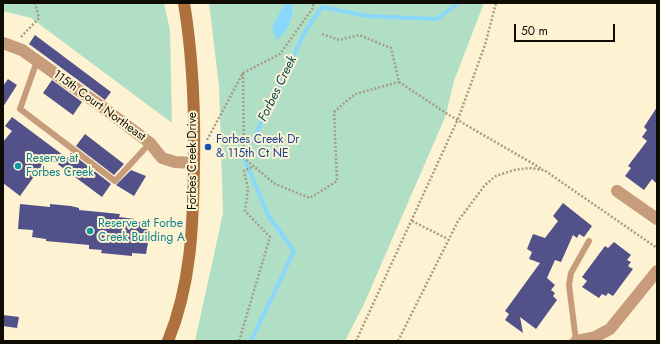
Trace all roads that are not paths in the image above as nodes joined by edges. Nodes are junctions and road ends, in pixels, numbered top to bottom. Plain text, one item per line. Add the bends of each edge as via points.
1 (184, 3) edge
2 (8, 44) edge
3 (36, 60) junction
4 (150, 143) junction
5 (194, 159) junction
6 (617, 192) dead end
7 (657, 219) edge
8 (589, 240) dead end
9 (657, 271) edge
10 (168, 341) edge
11 (576, 341) edge

1 - 5 street, Forbes Creek Drive via 193,104
2 - 3 street, 115th Court Northeast
3 - 4 street, 115th Court Northeast
3 - 4 lane via 20,109 115,181
4 - 5 street, 115th Court Northeast via 162,158 175,162
5 - 10 street, Forbes Creek Drive via 193,233 184,290 176,323
6 - 7 street
8 - 11 lane via 571,273
9 - 11 street via 610,329 595,337

